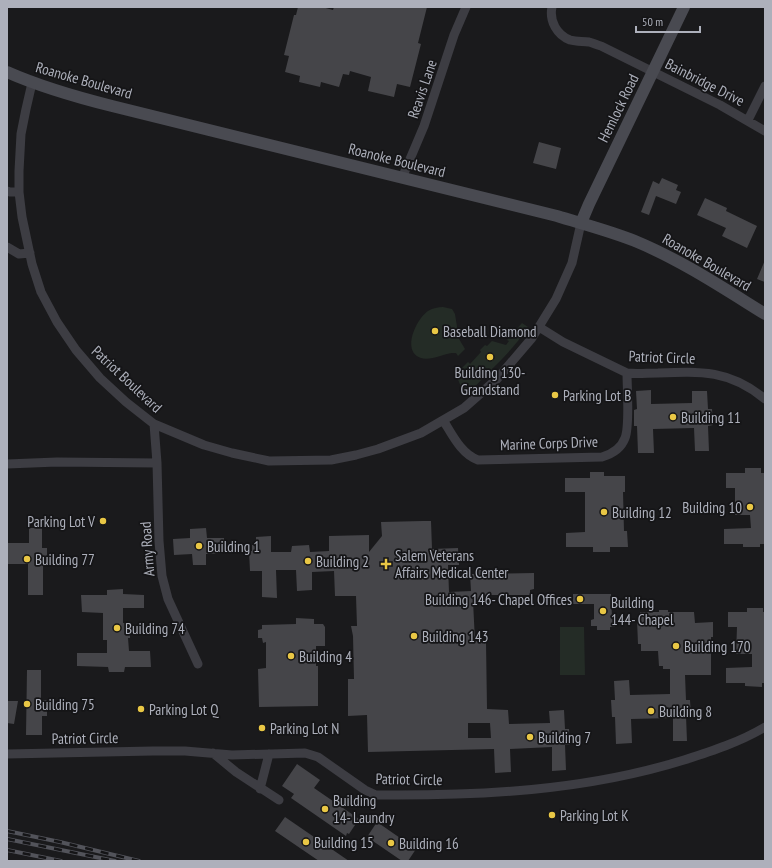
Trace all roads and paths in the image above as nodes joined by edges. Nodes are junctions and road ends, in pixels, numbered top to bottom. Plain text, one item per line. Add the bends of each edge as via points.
1 (466, 7) edge
2 (552, 7) edge
3 (684, 7) edge
4 (653, 71) junction
5 (7, 72) edge
6 (32, 83) junction
7 (765, 86) edge
8 (748, 120) junction
9 (765, 131) edge
10 (402, 178) junction
11 (7, 190) edge
12 (19, 192) junction
13 (581, 223) junction
14 (7, 247) edge
15 (30, 253) junction
16 (765, 314) edge
17 (539, 327) junction
18 (627, 373) junction
19 (765, 399) edge
20 (442, 420) junction
21 (154, 424) junction
22 (157, 463) junction
23 (7, 464) edge
24 (198, 664) dead end
25 (765, 727) edge
26 (213, 753) junction
27 (7, 754) edge
28 (269, 754) junction
29 (260, 789) junction
30 (278, 800) dead end

1 - 10 street, Reavis Lane via 424,126
2 - 4 street, Bainbridge Drive via 554,25 569,39 601,46
3 - 4 main road, Hemlock Road
4 - 8 street, Bainbridge Drive
4 - 13 main road, Hemlock Road
5 - 6 main road, Roanoke Boulevard
6 - 10 main road, Roanoke Boulevard via 65,94
6 - 12 street, Patriot Boulevard via 21,134
7 - 8 street
8 - 9 street, Bainbridge Drive
10 - 13 main road, Roanoke Boulevard
11 - 12 street
12 - 15 street, Patriot Boulevard
13 - 16 main road, Roanoke Boulevard via 662,253
13 - 17 street, Patriot Boulevard via 572,263 556,299
14 - 15 street via 19,254
15 - 21 street, Patriot Boulevard via 41,292 76,350 100,378
17 - 18 street, Patriot Circle via 563,342
17 - 20 street, Patriot Boulevard via 497,379 464,408
18 - 19 street, Patriot Circle via 716,374 744,384
18 - 20 street, Marine Corps Drive via 625,438 616,451 602,457 478,460 465,453
20 - 21 street, Patriot Boulevard via 421,433 356,455 331,460 269,461 204,445
21 - 22 street, Army Road
22 - 23 street
22 - 24 street, Army Road via 159,541 164,587
25 - 28 street, Patriot Circle via 730,744 657,769 528,790 376,795 311,754
26 - 27 street, Patriot Circle via 153,751
26 - 28 street, Patriot Circle
26 - 29 street
28 - 29 street
29 - 30 street

